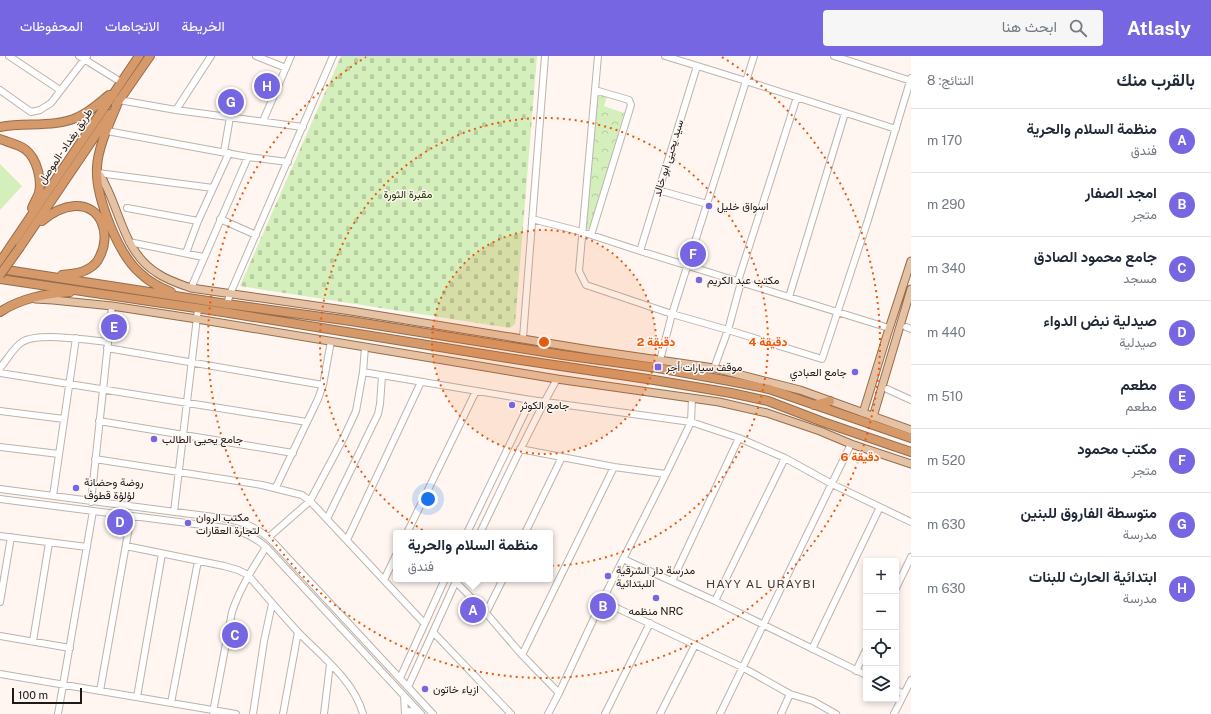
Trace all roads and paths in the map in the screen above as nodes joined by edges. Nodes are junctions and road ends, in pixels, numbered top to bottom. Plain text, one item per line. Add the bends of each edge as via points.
1 (9, 56) edge
2 (139, 56) edge
3 (150, 56) edge
4 (211, 56) edge
5 (256, 56) edge
6 (291, 56) edge
7 (333, 56) edge
8 (545, 56) edge
9 (598, 56) edge
10 (665, 56) edge
11 (754, 56) edge
12 (834, 56) edge
13 (83, 57) edge
14 (697, 66) junction
15 (286, 68) junction
16 (911, 80) edge
17 (746, 81) junction
18 (119, 85) junction
19 (0, 90) edge
20 (60, 90) junction
21 (595, 90) junction
22 (797, 97) junction
23 (119, 100) junction
24 (176, 110) junction
25 (845, 113) junction
26 (230, 117) junction
27 (263, 121) junction
28 (0, 127) edge
29 (302, 127) junction
30 (896, 129) junction
31 (107, 131) junction
32 (0, 139) edge
33 (226, 152) junction
34 (248, 157) junction
35 (288, 162) junction
36 (97, 171) junction
37 (213, 188) junction
38 (658, 190) junction
39 (707, 204) junction
40 (127, 208) dead end
41 (220, 219) junction
42 (532, 219) junction
43 (198, 221) junction
44 (34, 228) junction
45 (20, 232) junction
46 (582, 232) junction
47 (256, 235) junction
48 (591, 235) junction
49 (129, 242) junction
50 (640, 251) junction
51 (186, 254) junction
52 (203, 257) junction
53 (911, 261) edge
54 (0, 262) edge
55 (688, 266) junction
56 (0, 269) edge
57 (35, 274) junction
58 (0, 275) edge
59 (0, 279) edge
60 (739, 281) junction
61 (191, 288) junction
62 (83, 292) junction
63 (910, 293) edge
64 (230, 294) junction
65 (789, 297) junction
66 (189, 298) junction
67 (25, 300) junction
68 (227, 304) junction
69 (112, 306) junction
70 (198, 308) junction
71 (351, 311) junction
72 (0, 312) edge
73 (838, 312) junction
74 (672, 314) junction
75 (197, 319) junction
76 (351, 321) junction
77 (889, 328) junction
78 (728, 330) junction
79 (76, 338) junction
80 (523, 338) junction
81 (332, 341) junction
82 (108, 345) junction
83 (365, 347) junction
84 (516, 347) junction
85 (514, 359) junction
86 (661, 359) junction
87 (192, 362) junction
88 (0, 368) edge
89 (658, 368) junction
90 (714, 368) junction
91 (363, 372) junction
92 (0, 373) edge
93 (382, 376) junction
94 (557, 379) junction
95 (421, 382) junction
96 (735, 382) junction
97 (70, 384) junction
98 (323, 385) junction
99 (103, 389) junction
100 (886, 389) dead end
101 (476, 391) junction
102 (731, 393) junction
103 (692, 398) junction
104 (531, 400) junction
105 (911, 400) edge
106 (830, 401) junction
107 (544, 402) junction
108 (187, 403) junction
109 (814, 406) junction
110 (0, 411) edge
111 (864, 413) junction
112 (873, 417) junction
113 (64, 419) junction
114 (99, 421) junction
115 (307, 422) junction
116 (691, 422) junction
117 (823, 422) junction
118 (911, 430) edge
119 (820, 431) junction
120 (183, 435) junction
121 (739, 438) junction
122 (911, 438) edge
123 (851, 444) junction
124 (0, 447) edge
125 (520, 449) junction
126 (911, 452) edge
127 (293, 453) junction
128 (60, 454) junction
129 (562, 457) junction
130 (785, 458) junction
131 (96, 459) junction
132 (911, 464) edge
133 (614, 467) junction
134 (178, 472) junction
135 (666, 474) junction
136 (832, 484) junction
137 (276, 488) junction
138 (0, 489) edge
139 (54, 496) junction
140 (0, 499) edge
141 (75, 500) junction
142 (310, 501) junction
143 (90, 502) junction
144 (63, 507) junction
145 (880, 507) junction
146 (93, 511) junction
147 (174, 512) junction
148 (191, 515) junction
149 (131, 516) junction
150 (327, 519) junction
151 (178, 521) junction
152 (911, 522) edge
153 (408, 530) edge
154 (468, 530) edge
155 (481, 530) edge
156 (526, 530) edge
157 (0, 536) edge
158 (269, 537) junction
159 (11, 538) junction
160 (347, 540) junction
161 (49, 543) junction
162 (126, 546) junction
163 (87, 547) junction
164 (266, 547) junction
165 (162, 554) junction
166 (911, 557) edge
167 (623, 559) junction
168 (198, 561) junction
169 (393, 561) edge
170 (248, 575) junction
171 (384, 580) junction
172 (672, 581) junction
173 (444, 582) edge
174 (457, 582) edge
175 (458, 582) edge
176 (502, 582) edge
177 (899, 582) edge
178 (602, 601) junction
179 (715, 601) junction
180 (0, 602) edge
181 (272, 604) junction
182 (486, 613) junction
183 (348, 622) junction
184 (424, 623) junction
185 (650, 623) junction
186 (764, 625) junction
187 (342, 628) junction
188 (298, 632) junction
189 (433, 632) junction
190 (0, 636) edge
191 (418, 636) junction
192 (33, 641) junction
193 (428, 644) junction
194 (695, 645) junction
195 (70, 648) junction
196 (812, 649) junction
197 (522, 655) junction
198 (863, 656) edge
199 (330, 664) junction
200 (742, 668) junction
201 (856, 671) junction
202 (0, 674) edge
203 (863, 674) edge
204 (400, 678) junction
205 (911, 680) edge
206 (63, 685) junction
207 (408, 687) junction
208 (100, 691) junction
209 (899, 692) edge
210 (559, 693) junction
211 (790, 694) junction
212 (904, 694) junction
213 (404, 696) junction
214 (137, 697) junction
215 (171, 703) junction
216 (213, 712) edge
217 (405, 713) edge
218 (58, 714) edge
219 (236, 714) edge
220 (252, 714) edge
221 (283, 714) edge
222 (324, 714) edge
223 (363, 714) edge
224 (416, 714) edge
225 (421, 714) edge
226 (433, 714) edge
227 (511, 714) edge
228 (548, 714) edge
229 (605, 714) edge
230 (660, 714) edge
231 (720, 714) edge
232 (781, 714) edge
233 (836, 714) edge
234 (894, 714) edge

1 - 20 street
2 - 18 highway, طريق بغداد -الموصل
3 - 23 highway
4 - 24 street
5 - 15 street
6 - 15 street
7 - 29 street
8 - 42 street
9 - 21 street
10 - 14 street
11 - 17 street
12 - 16 street
13 - 18 street
13 - 20 street
14 - 17 street
14 - 38 street, سيد يحيى ابو خالد
15 - 27 street
16 - 30 street
17 - 22 street
17 - 39 street
18 - 28 highway via 87,113 77,118
18 - 45 highway, طريق بغداد -الموصل
19 - 20 street via 31,112 51,103
21 - 46 street
21 - 48 street via 629,100 631,105
22 - 25 street
22 - 60 street
23 - 24 street
23 - 31 highway
23 - 44 highway
24 - 26 street
25 - 30 street
25 - 65 street
26 - 27 street
26 - 33 street
27 - 29 street
29 - 35 street
30 - 73 street
31 - 33 street
31 - 36 highway via 99,149
32 - 45 highway via 26,149 38,172 39,194
33 - 34 street
33 - 37 street
34 - 35 street
34 - 41 street
35 - 47 street
36 - 37 street
36 - 49 main road
36 - 66 highway via 106,213 126,257 148,280 168,291
37 - 43 street
38 - 39 street
38 - 50 street, سيد يحيى ابو خالد
39 - 55 street
40 - 43 street
41 - 47 street
41 - 52 street
42 - 46 street
42 - 80 street
43 - 51 street
44 - 57 highway via 52,213 74,206 97,216 102,222 105,236 102,252 89,269 81,273
44 - 58 highway, bridge
45 - 54 highway, طريق بغداد -الموصل
46 - 48 street
46 - 74 street via 579,271 586,285
47 - 64 street
48 - 50 street
49 - 51 street
49 - 61 main road via 137,255 156,273
50 - 55 street
51 - 52 street
52 - 61 street
53 - 77 main road
55 - 60 street
55 - 74 street
56 - 57 highway
57 - 66 highway
59 - 62 highway
60 - 65 street
60 - 78 street
61 - 64 main road
62 - 67 highway via 47,294
62 - 70 highway
63 - 112 main road
64 - 68 street
64 - 71 main road
65 - 73 street
66 - 68 highway
67 - 69 main road
67 - 72 highway
68 - 76 highway
69 - 75 main road
69 - 82 street
70 - 75 street
70 - 85 highway
71 - 76 highway
71 - 80 main road
73 - 77 street
73 - 78 street via 822,359
74 - 78 street
74 - 86 street
75 - 81 main road
75 - 87 street
76 - 84 highway
77 - 111 main road
78 - 90 street
79 - 82 street
79 - 88 street via 38,338 24,341
79 - 97 street
80 - 86 main road
81 - 83 main road
81 - 98 street
82 - 87 street
82 - 99 street
83 - 91 street
83 - 94 main road
84 - 85 highway
84 - 89 highway
85 - 102 highway
86 - 89 street
86 - 90 main road
87 - 98 street
87 - 108 street
89 - 96 highway
90 - 106 main road via 800,390
91 - 93 street
91 - 142 street via 356,411
92 - 97 street
93 - 95 street
93 - 150 street via 378,414
94 - 103 main road
94 - 107 street
95 - 101 street
95 - 160 street
96 - 102 highway
96 - 109 highway
97 - 99 street
97 - 113 street
98 - 115 street
99 - 108 street
99 - 114 street
100 - 105 street
101 - 104 street
101 - 153 street
102 - 117 highway via 768,402
103 - 116 street
103 - 119 main road via 767,414
104 - 107 street
104 - 154 street
106 - 109 highway
106 - 111 main road
107 - 116 street
107 - 125 street
108 - 115 street
108 - 120 street
109 - 122 highway
110 - 113 street
111 - 112 main road
112 - 118 main road
113 - 128 street
114 - 120 street
114 - 131 street
115 - 127 street
116 - 121 street
116 - 135 street
117 - 119 highway
117 - 126 highway
119 - 123 main road
120 - 127 street
120 - 134 street
121 - 130 street
121 - 172 street
123 - 132 main road
123 - 136 street
124 - 128 street
125 - 129 street
125 - 155 street
127 - 137 street
128 - 139 street
129 - 133 street
129 - 156 street
130 - 136 street
130 - 179 street
131 - 134 street
131 - 143 street
133 - 135 street
133 - 197 street
134 - 137 street
134 - 147 street
135 - 167 street
136 - 145 street
136 - 186 street
137 - 142 street via 302,495
138 - 139 street
139 - 141 street
140 - 144 street
141 - 143 street
141 - 144 street via 63,501
142 - 150 street
142 - 158 street
143 - 147 street
144 - 146 street
145 - 152 street
145 - 196 street
146 - 149 street
146 - 163 street
147 - 148 street
148 - 151 street via 191,521
148 - 158 street via 237,521
149 - 151 street
149 - 162 street
150 - 160 street
151 - 164 street via 234,529
157 - 159 street
158 - 183 street
159 - 161 street
159 - 180 street
160 - 171 street
161 - 163 street
161 - 192 street
162 - 165 street
162 - 208 street
163 - 195 street
164 - 170 street
164 - 187 street
165 - 168 street
165 - 214 street
166 - 177 street
167 - 172 street
167 - 178 street
168 - 170 street via 224,566
168 - 215 street
169 - 171 street
170 - 181 street
170 - 216 street via 232,612
171 - 184 street
172 - 179 street
173 - 184 street
174 - 189 street
175 - 182 street
176 - 182 street
178 - 185 street
178 - 210 street
179 - 186 street
181 - 188 street
181 - 220 street
182 - 197 street
183 - 187 street
183 - 204 street
184 - 191 street
185 - 194 street
185 - 229 street
186 - 196 street
186 - 200 street
187 - 213 street
188 - 199 street
188 - 221 street
189 - 193 street
189 - 227 street
190 - 192 street
191 - 193 street
191 - 204 street
192 - 195 street
193 - 207 street
194 - 200 street
194 - 230 street
195 - 206 street
196 - 201 street
197 - 210 street
198 - 201 street
199 - 222 street
199 - 223 street via 353,690
200 - 211 street
200 - 231 street
201 - 203 street
202 - 206 street
204 - 207 street
205 - 212 street
206 - 208 street
206 - 218 street
207 - 226 street
208 - 214 street
209 - 212 street
210 - 228 street
211 - 232 street
211 - 233 street via 813,701
212 - 234 street
213 - 217 street
213 - 225 street
214 - 215 street
215 - 216 street
216 - 219 street
217 - 224 street via 410,711

